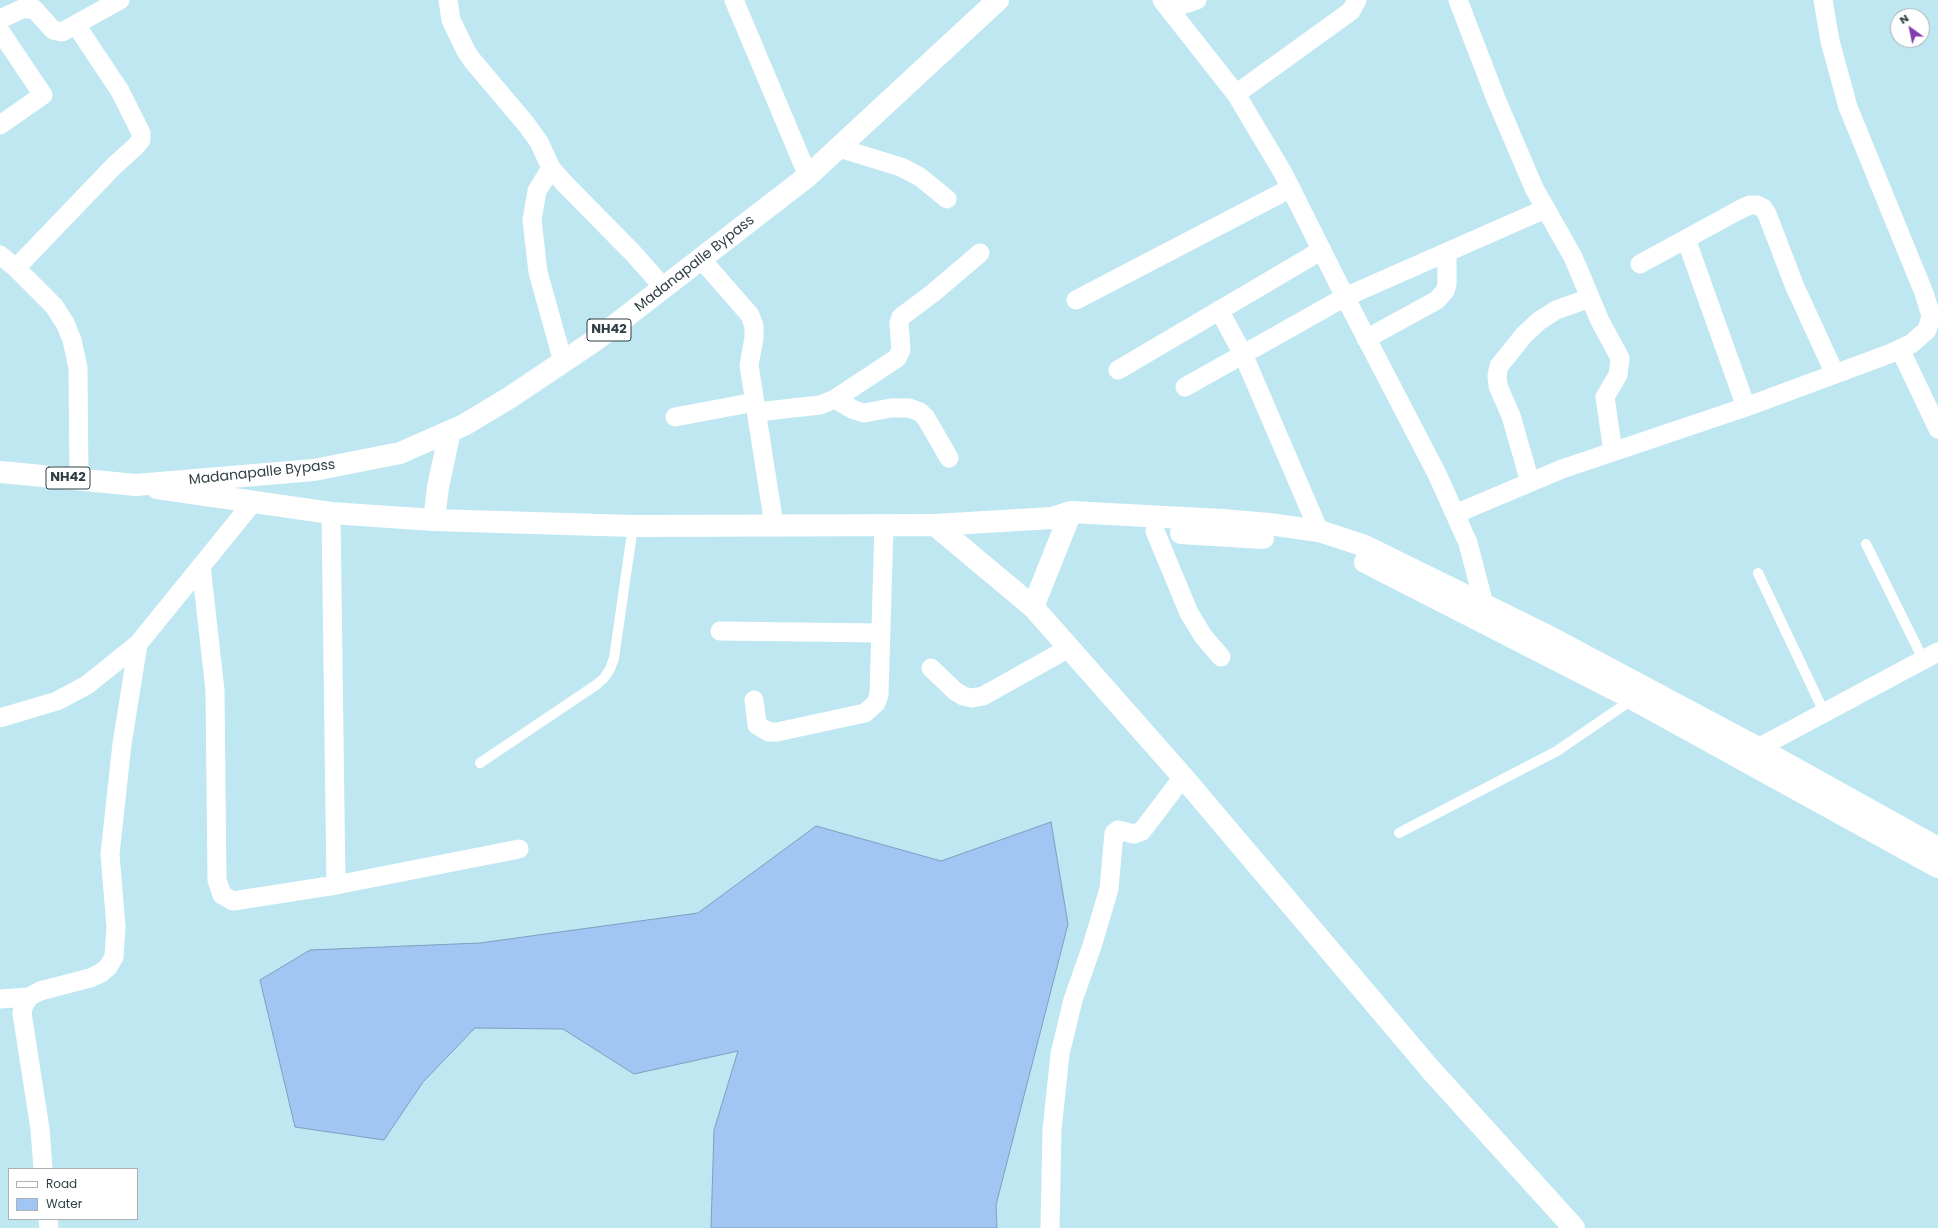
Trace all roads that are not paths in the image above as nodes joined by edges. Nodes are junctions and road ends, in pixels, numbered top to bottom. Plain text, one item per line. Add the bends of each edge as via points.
1 (120, 0) edge
2 (448, 0) edge
3 (734, 0) edge
4 (1197, 0) edge
5 (1357, 0) edge
6 (1458, 0) edge
7 (1823, 0) edge
8 (990, 2) edge
9 (1165, 4) edge
10 (0, 19) edge
11 (76, 25) junction
12 (0, 31) edge
13 (1236, 94) junction
14 (0, 125) edge
15 (838, 148) junction
16 (551, 168) junction
17 (808, 176) junction
18 (1291, 188) junction
19 (947, 199) dead end
20 (1545, 209) junction
21 (1686, 239) junction
22 (1322, 250) junction
23 (1447, 252) junction
24 (980, 253) dead end
25 (0, 255) edge
26 (701, 259) junction
27 (1640, 264) dead end
28 (16, 268) junction
29 (664, 288) junction
30 (1345, 297) junction
31 (1590, 298) junction
32 (1076, 300) dead end
33 (1219, 310) junction
34 (1366, 339) junction
35 (1900, 349) junction
36 (1243, 354) junction
37 (563, 362) junction
38 (1118, 370) dead end
39 (1835, 374) junction
40 (1185, 387) dead end
41 (835, 399) junction
42 (756, 407) junction
43 (1746, 407) junction
44 (675, 417) dead end
45 (1938, 429) edge
46 (450, 431) junction
47 (1614, 452) junction
48 (949, 458) dead end
49 (0, 472) edge
50 (79, 479) junction
51 (1530, 482) junction
52 (136, 485) junction
53 (254, 501) junction
54 (331, 513) junction
55 (1455, 514) junction
56 (1063, 518) junction
57 (434, 520) junction
58 (774, 525) junction
59 (884, 525) junction
60 (935, 525) junction
61 (633, 526) junction
62 (1155, 531) junction
63 (1319, 531) junction
64 (1866, 544) dead end
65 (202, 566) junction
66 (1758, 573) dead end
67 (1033, 607) junction
68 (1486, 614) junction
69 (720, 631) dead end
70 (881, 633) junction
71 (138, 644) junction
72 (1069, 648) junction
73 (1930, 655) edge
74 (1221, 657) dead end
75 (931, 668) dead end
76 (1634, 699) junction
77 (754, 700) dead end
78 (1824, 712) junction
79 (0, 718) edge
80 (1758, 748) junction
81 (1738, 758) junction
82 (480, 763) dead end
83 (1183, 776) junction
84 (1399, 833) dead end
85 (1938, 848) edge
86 (519, 849) dead end
87 (1938, 867) edge
88 (336, 885) junction
89 (29, 997) junction
90 (0, 999) edge
91 (43, 1168) edge
92 (1050, 1228) edge
93 (1574, 1228) edge

1 - 11 street
2 - 16 street via 451,20 466,51 526,124 539,142
3 - 17 street
4 - 9 street
5 - 13 street via 1351,11
6 - 20 street via 1496,99
7 - 35 street via 1830,41 1848,107 1924,292 1931,316 1927,330 1911,344
8 - 15 main road, Madanapalle Bypass / NH42
9 - 13 street
10 - 11 street via 28,8 39,12 57,32
11 - 28 street via 120,91 141,133 141,140
12 - 14 street via 43,95
13 - 18 street
15 - 17 main road, Madanapalle Bypass / NH42
15 - 19 street via 901,167 920,177
16 - 29 street
16 - 37 street via 537,191 532,220 538,272
17 - 26 main road, Madanapalle Bypass / NH42
18 - 22 street
18 - 32 street
20 - 23 street
20 - 31 street via 1572,257
21 - 27 street
21 - 39 street via 1750,205 1763,208 1768,214 1795,287
21 - 43 street
22 - 30 street
22 - 33 street
23 - 30 street
23 - 34 street via 1447,284 1445,291 1437,300
24 - 41 street via 901,317 901,350 897,358
25 - 28 street
26 - 29 main road, Madanapalle Bypass / NH42
26 - 42 street via 750,315 754,326 754,338 749,365
28 - 50 street via 54,306 72,340 78,368
29 - 37 main road, Madanapalle Bypass / NH42
30 - 34 street
30 - 36 street
31 - 47 street via 1620,358 1618,375 1606,397
31 - 51 street via 1556,310 1539,321 1499,366 1498,386 1511,416
33 - 36 street
33 - 38 street
34 - 55 street
35 - 39 street
35 - 45 street
36 - 40 street
36 - 63 street
37 - 46 main road, Madanapalle Bypass / NH42 via 509,398
39 - 43 street
41 - 42 street via 820,405
41 - 48 street via 864,413 891,408 910,408 920,412
42 - 44 street
42 - 58 street
43 - 47 street
46 - 52 main road, Madanapalle Bypass / NH42 via 400,453 314,470
46 - 57 main road
47 - 51 street
49 - 50 main road, NH42
50 - 52 main road, NH42
51 - 55 street
52 - 53 main road
53 - 54 main road
53 - 65 street
54 - 57 main road
54 - 88 street
55 - 68 street via 1468,543
56 - 60 main road
56 - 62 main road
56 - 63 main road via 1222,520
56 - 67 main road
57 - 61 main road
58 - 59 main road
58 - 61 main road
59 - 60 main road
59 - 70 street
60 - 67 main road
61 - 82 lane via 614,658 610,669 596,685
62 - 68 main road via 1284,539 1334,550
62 - 74 street via 1188,613
63 - 68 main road via 1365,546
64 - 73 lane
65 - 71 street
65 - 88 street via 215,690 219,889 233,901
66 - 78 lane
67 - 72 main road
68 - 76 main road
68 - 80 main road via 1544,634
69 - 70 street
70 - 77 street via 879,695 876,703 865,713 769,732 757,725
71 - 79 street via 87,685 57,701
71 - 89 street via 122,744 110,854 116,927 114,957 101,973 40,991
72 - 75 street via 983,696 972,698 955,691
72 - 83 main road
73 - 78 street
76 - 81 main road
76 - 84 lane via 1557,751
78 - 80 street
80 - 81 street
80 - 85 main road
81 - 87 main road
83 - 92 street via 1142,831 1134,834 1118,830 1114,833 1108,889 1073,1000 1060,1054 1052,1130
83 - 93 main road via 1431,1070
86 - 88 street
89 - 90 street
89 - 91 street via 22,1014 40,1129

